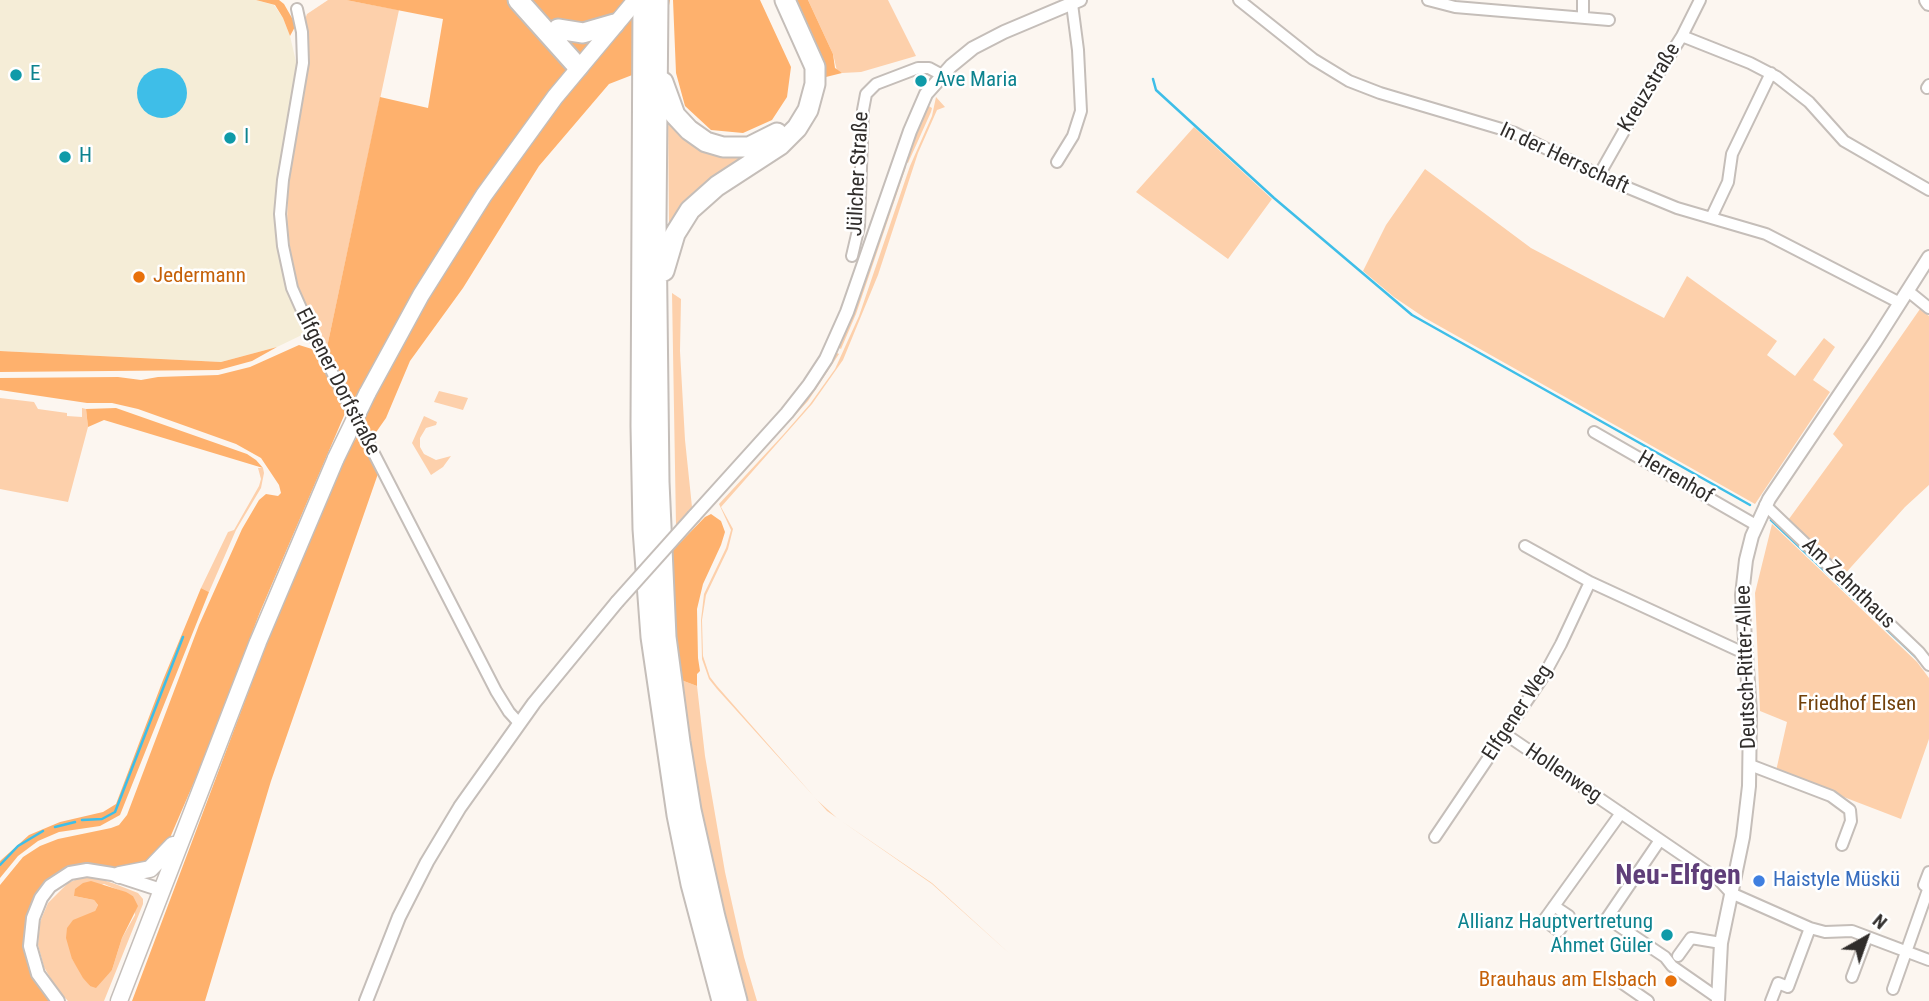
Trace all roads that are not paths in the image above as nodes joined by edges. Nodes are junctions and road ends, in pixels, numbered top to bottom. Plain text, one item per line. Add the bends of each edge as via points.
1 (518, 0) edge
2 (531, 0) edge
3 (658, 0) edge
4 (774, 0) edge
5 (785, 0) edge
6 (1238, 0) edge
7 (1428, 0) edge
8 (1583, 0) edge
9 (1700, 0) edge
10 (1076, 2) edge
11 (630, 8) edge
12 (297, 9) dead end
13 (1583, 17) junction
14 (1609, 20) dead end
15 (558, 29) junction
16 (1682, 36) junction
17 (581, 63) junction
18 (658, 65) junction
19 (1771, 73) junction
20 (941, 77) junction
21 (1058, 162) dead end
22 (1599, 175) junction
23 (1929, 190) edge
24 (1711, 218) junction
25 (852, 256) dead end
26 (1929, 257) edge
27 (658, 292) junction
28 (1904, 297) junction
29 (1929, 308) edge
30 (1594, 432) dead end
31 (1765, 505) junction
32 (1756, 525) junction
33 (1525, 546) dead end
34 (1590, 582) junction
35 (1746, 654) junction
36 (1929, 665) edge
37 (519, 723) junction
38 (1505, 734) junction
39 (1750, 765) junction
40 (1621, 813) junction
41 (183, 832) junction
42 (1435, 837) dead end
43 (1660, 840) junction
44 (1842, 845) dead end
45 (1929, 872) edge
46 (119, 875) junction
47 (1929, 887) edge
48 (161, 890) junction
49 (1731, 893) junction
50 (1554, 905) dead end
51 (1810, 928) junction
52 (1867, 937) junction
53 (1721, 943) junction
54 (1906, 952) junction
55 (1678, 956) dead end
56 (1929, 960) edge
57 (1852, 978) dead end
58 (1619, 981) dead end
59 (1893, 989) dead end
60 (1718, 999) edge
61 (58, 1001) edge
62 (119, 1001) edge
63 (366, 1001) edge
64 (722, 1001) edge
65 (737, 1001) edge
66 (1648, 1001) edge
67 (1771, 1001) edge

1 - 17 highway
2 - 15 highway
3 - 18 highway
4 - 18 highway via 801,58 804,84 795,115 765,141 732,148 698,137 675,114
5 - 27 highway via 813,61 815,84 808,110 785,141 711,190 690,210 675,234
6 - 22 street, In der Herrschaft via 1349,81 1515,133
7 - 13 street via 1455,7
8 - 13 street
9 - 16 street, Kreuzstraße
10 - 20 street via 986,41
10 - 21 street via 1081,111
11 - 15 highway via 587,33
11 - 17 main road
11 - 64 highway via 643,528 650,624 677,815
12 - 37 street, Elfgener Dorfstraße via 303,63 280,214 292,288 496,691
13 - 14 street
15 - 17 highway
16 - 19 street
16 - 22 street, Kreuzstraße
17 - 41 main road, bridge via 455,240 367,394 282,581
18 - 27 highway
19 - 23 street via 1802,95 1844,141
19 - 24 street via 1733,151 1728,182
20 - 25 street, Jülicher Straße via 929,68 918,68 876,84 866,94 859,226
20 - 37 street, bridge via 915,115 850,304 826,359 787,413 617,602
22 - 24 street, In der Herrschaft
24 - 28 street, In der Herrschaft via 1766,234
26 - 28 street, Deutsch-Ritter-Allee
27 - 65 highway via 661,543 672,689 691,810
28 - 29 street, In der Herrschaft
28 - 31 street, Deutsch-Ritter-Allee
30 - 32 street, Herrenhof
31 - 32 street, Deutsch-Ritter-Allee
31 - 36 street, Am Zehnthaus
32 - 35 street, Deutsch-Ritter-Allee via 1743,588
33 - 34 street
34 - 35 street
34 - 38 street, Elfgener Weg via 1557,653
35 - 39 street, Deutsch-Ritter-Allee
37 - 63 street via 427,862 388,940
38 - 40 street, Hollenweg
38 - 42 street, Elfgener Weg
39 - 44 street via 1831,796 1850,810 1852,821
39 - 49 street, Deutsch-Ritter-Allee via 1745,824
40 - 43 street, Hollenweg
40 - 50 street, Hollenweg
41 - 46 main road via 150,869
41 - 48 main road
43 - 49 street, Hollenweg
43 - 60 street via 1606,918
45 - 47 street via 1924,885
46 - 48 street
46 - 61 street via 93,870 70,873 38,903 31,924 31,953 40,977
47 - 54 street
48 - 62 main road
49 - 51 street, Hollenweg
49 - 53 street, Deutsch-Ritter-Allee
51 - 52 street, Hollenweg
51 - 67 street via 1787,987 1778,984
52 - 54 street, Hollenweg
52 - 57 street
53 - 55 street via 1691,938
53 - 60 street, Deutsch-Ritter-Allee
54 - 56 street, Hollenweg
54 - 59 street
58 - 66 street

